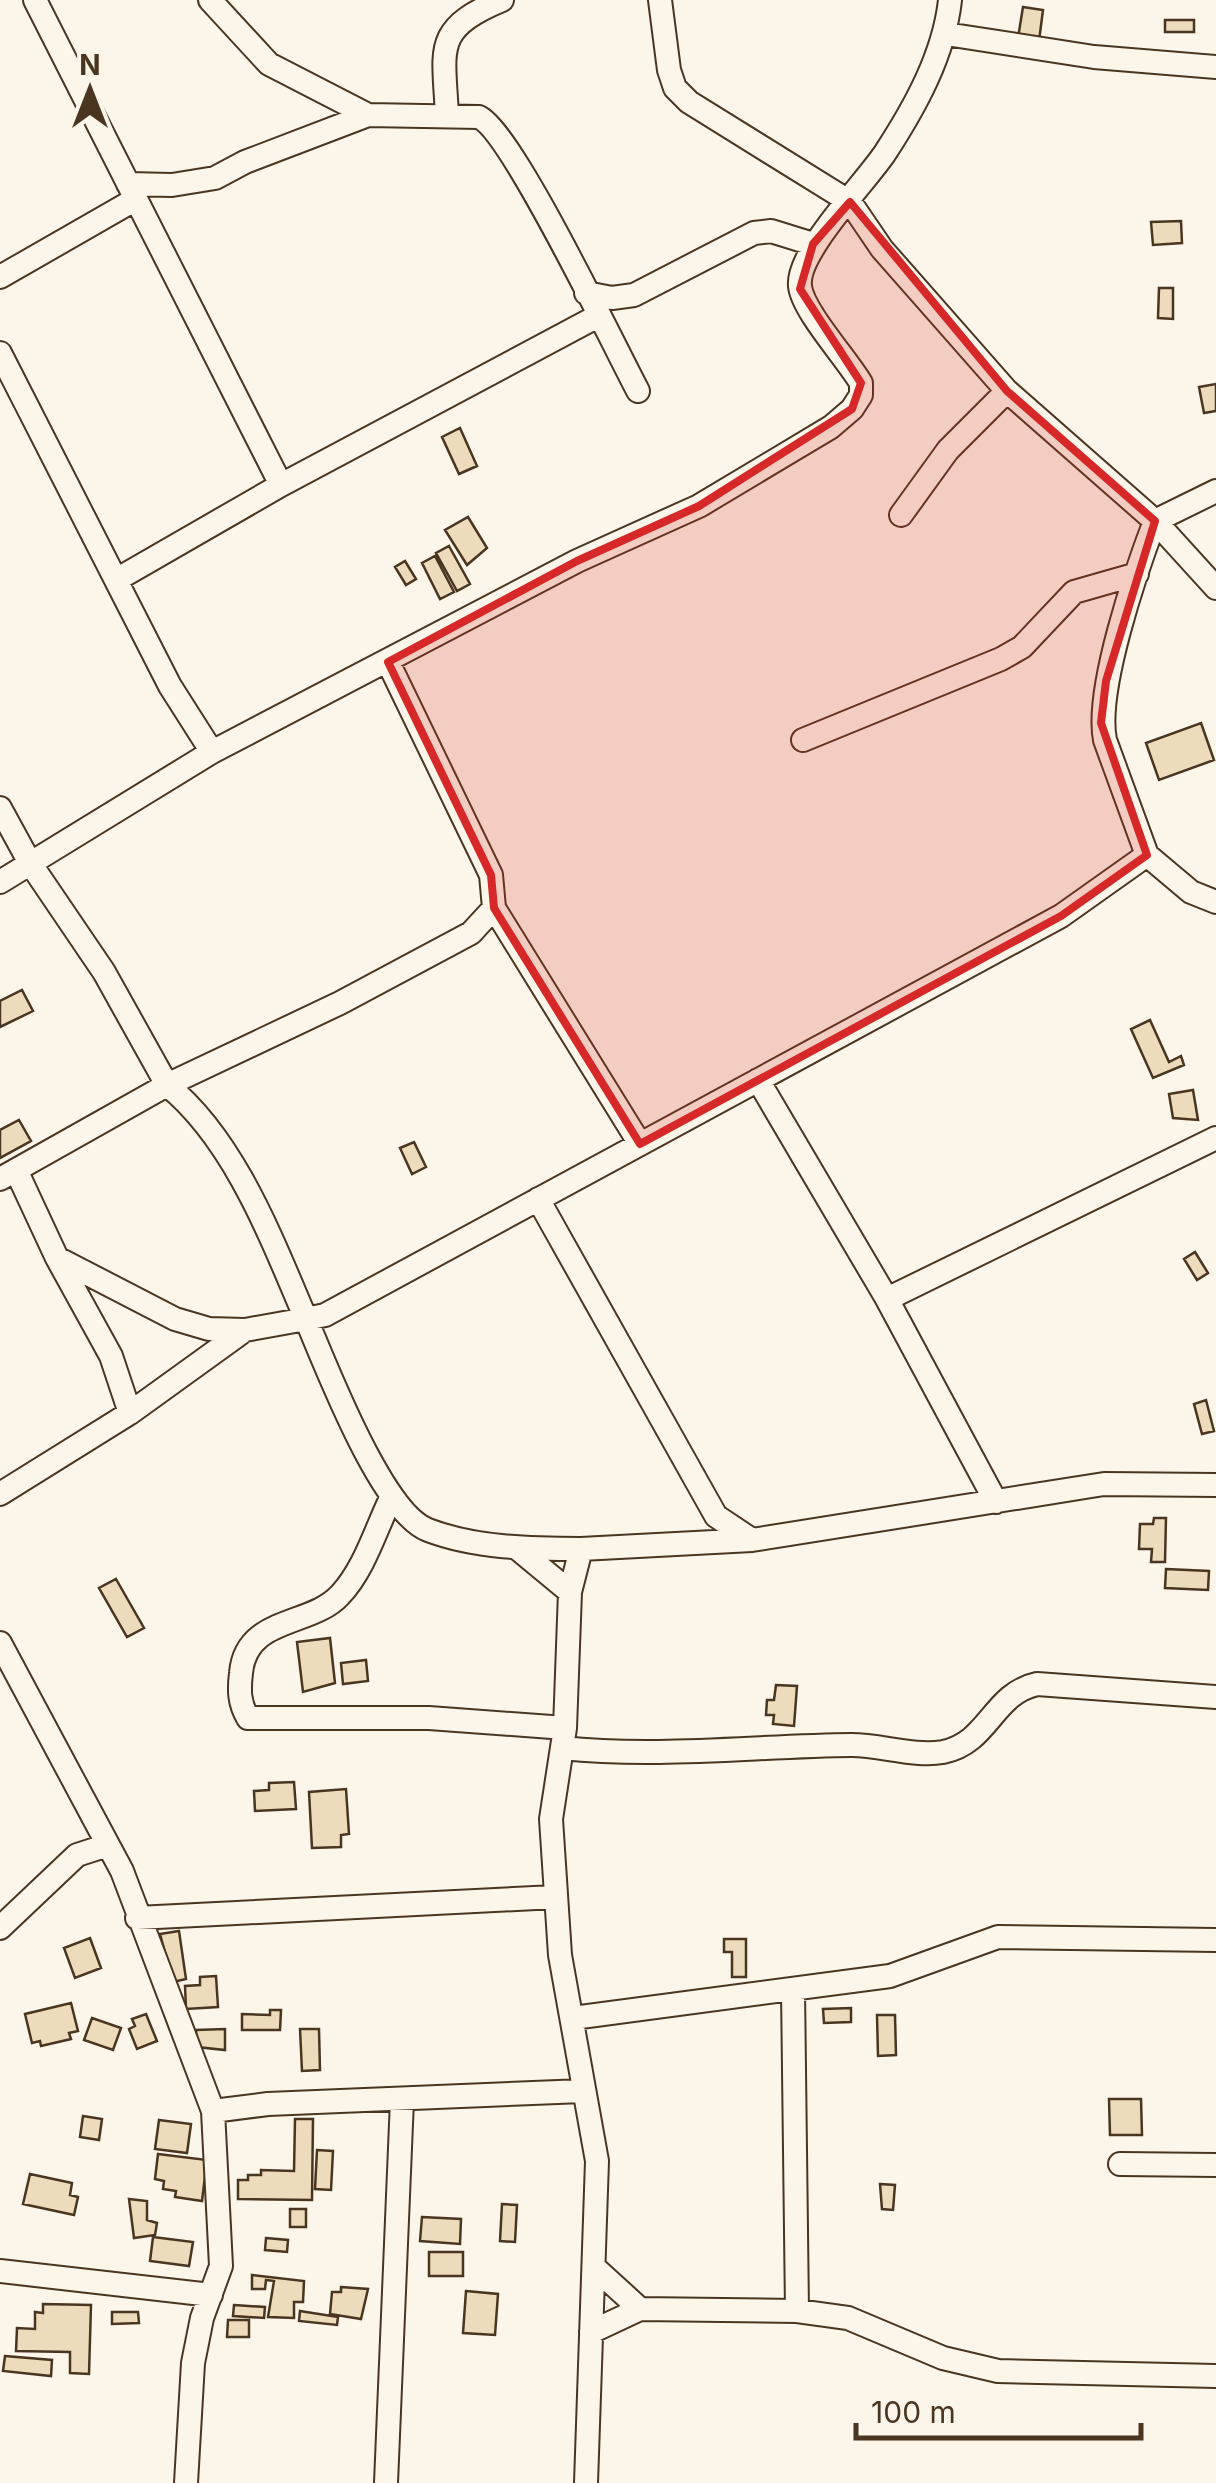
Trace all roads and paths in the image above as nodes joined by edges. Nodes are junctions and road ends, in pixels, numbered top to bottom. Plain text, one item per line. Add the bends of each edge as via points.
1 (35, 0) edge
2 (210, 0) edge
3 (502, 0) edge
4 (660, 0) edge
5 (950, 0) edge
6 (946, 34) junction
7 (1216, 67) edge
8 (368, 114) junction
9 (447, 116) junction
10 (132, 192) junction
11 (850, 202) junction
12 (813, 244) junction
13 (0, 277) edge
14 (586, 293) junction
15 (598, 316) junction
16 (0, 353) edge
17 (638, 391) dead end
18 (1007, 391) junction
19 (281, 485) junction
20 (1216, 490) edge
21 (901, 515) dead end
22 (1154, 521) junction
23 (1137, 574) junction
24 (116, 580) junction
25 (1216, 588) edge
26 (388, 662) junction
27 (803, 740) dead end
28 (212, 752) junction
29 (0, 808) edge
30 (1147, 855) junction
31 (30, 863) junction
32 (0, 882) edge
33 (1216, 902) edge
34 (494, 908) junction
35 (758, 1080) junction
36 (166, 1085) junction
37 (1216, 1138) edge
38 (640, 1144) junction
39 (8, 1175) edge
40 (538, 1199) junction
41 (57, 1258) junction
42 (887, 1299) junction
43 (306, 1319) junction
44 (245, 1330) junction
45 (130, 1413) junction
46 (1216, 1485) edge
47 (0, 1494) edge
48 (391, 1498) junction
49 (996, 1502) junction
50 (716, 1516) junction
51 (752, 1540) junction
52 (702, 1544) junction
53 (518, 1548) junction
54 (581, 1550) junction
55 (570, 1592) junction
56 (0, 1643) edge
57 (1216, 1697) edge
58 (564, 1738) junction
59 (108, 1844) junction
60 (555, 1897) junction
61 (137, 1918) junction
62 (0, 1928) edge
63 (1216, 1940) edge
64 (793, 1989) junction
65 (573, 2018) junction
66 (583, 2091) junction
67 (402, 2100) junction
68 (213, 2111) junction
69 (1120, 2164) dead end
70 (1216, 2165) edge
71 (594, 2267) junction
72 (0, 2271) edge
73 (212, 2295) junction
74 (640, 2310) junction
75 (797, 2311) junction
76 (591, 2332) junction
77 (1216, 2376) edge
78 (186, 2483) edge
79 (386, 2483) edge
80 (586, 2483) edge

1 - 10 street
2 - 8 street via 269,64
3 - 9 street via 453,27 446,44
4 - 11 street via 676,88 689,102
5 - 6 street
6 - 7 street
6 - 11 street via 909,113
8 - 9 street
8 - 10 street via 215,178
9 - 14 street via 479,118 503,137
10 - 13 street
10 - 19 street
11 - 12 street
11 - 18 street via 882,249
12 - 14 street via 771,231 754,233 634,294
12 - 26 street via 800,288 860,383 852,409 700,506 577,560
14 - 15 street
15 - 17 street
15 - 19 street
16 - 24 street
18 - 21 street via 948,450
18 - 22 street
19 - 24 street
20 - 22 street
22 - 23 street
22 - 25 street
23 - 27 street via 1074,592 1022,647 1000,659
23 - 30 street via 1106,681 1101,723
24 - 28 street
26 - 28 street
26 - 34 street via 492,874
28 - 31 street
29 - 31 street
30 - 33 street via 1190,892
30 - 35 street via 1061,916
31 - 32 street
31 - 36 street via 104,972
34 - 36 street via 471,934
34 - 38 street
35 - 38 street
35 - 42 street
36 - 39 street
36 - 43 street via 212,1130 266,1226
37 - 42 street
38 - 40 street
39 - 41 street
40 - 43 street via 370,1293
40 - 50 street
41 - 44 street via 175,1319
41 - 45 street via 111,1356
42 - 49 street
43 - 44 street
43 - 48 street
44 - 45 street
45 - 47 street
46 - 49 street via 1104,1484
48 - 53 street via 425,1530
48 - 58 street via 344,1592 330,1606 292,1618 250,1645 240,1696 248,1718 429,1718
49 - 51 street
50 - 51 street
50 - 52 street
51 - 52 street
52 - 54 street
53 - 54 street
53 - 55 street
54 - 55 street
55 - 58 street
56 - 59 street
57 - 58 street via 1037,1684 1017,1688 966,1745 939,1752 863,1745 623,1755
58 - 60 street via 551,1818
59 - 61 street
59 - 62 street via 77,1855
60 - 61 street
60 - 65 street
61 - 68 street
63 - 64 street via 998,1938 890,1976
64 - 65 street
64 - 75 street
65 - 66 street
66 - 67 street
66 - 71 street via 597,2161
67 - 68 street
67 - 79 street
68 - 73 street via 222,2266
69 - 70 street
71 - 74 street
71 - 76 street
72 - 73 street
73 - 78 street via 193,2364
74 - 75 street
74 - 76 street
75 - 77 street via 848,2318 943,2358 998,2371
76 - 80 street

